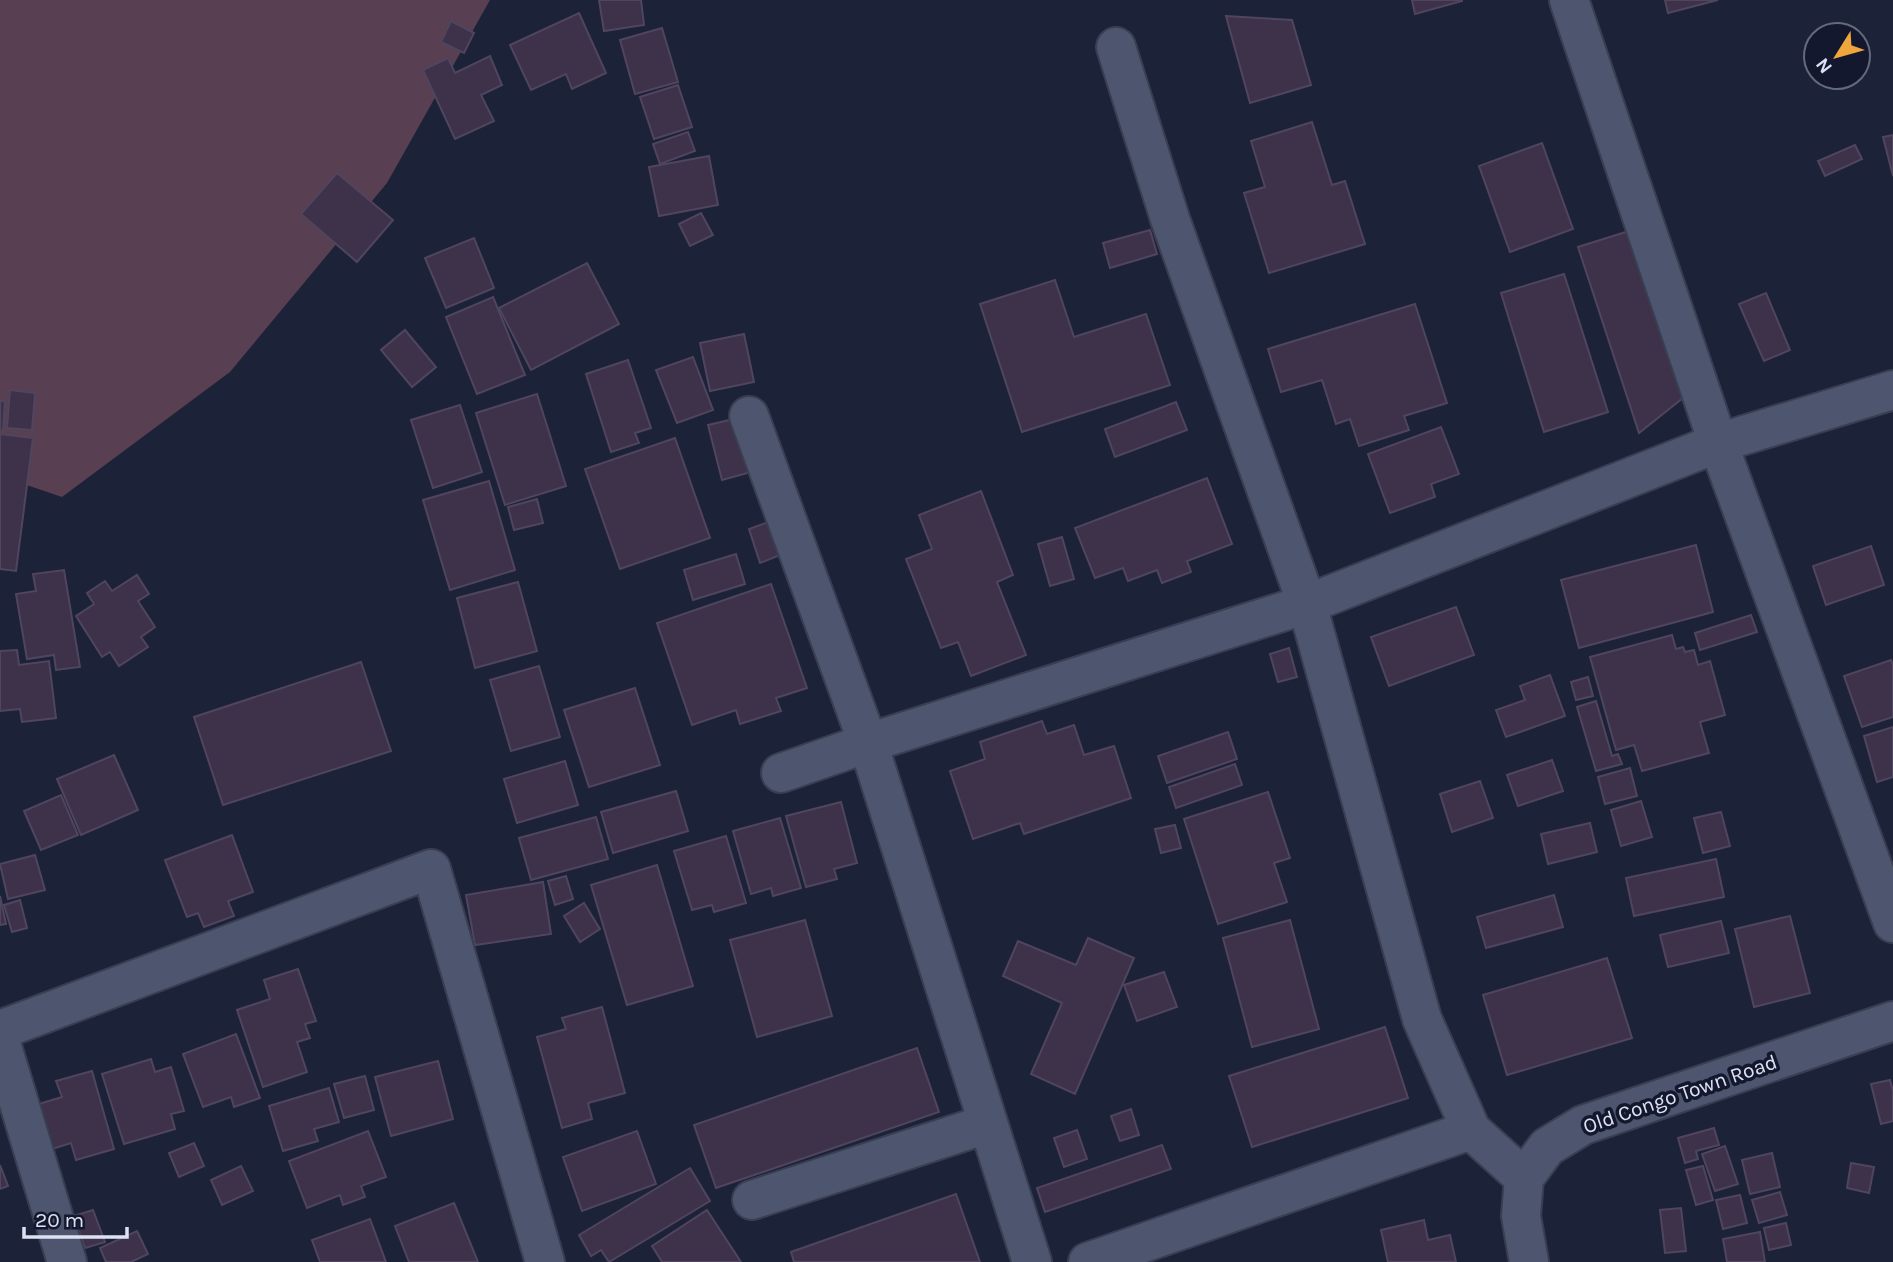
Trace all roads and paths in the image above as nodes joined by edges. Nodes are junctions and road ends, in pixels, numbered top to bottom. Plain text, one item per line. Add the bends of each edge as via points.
1 (1569, 0) edge
2 (1116, 47) dead end
3 (1893, 390) edge
4 (749, 416) dead end
5 (1718, 443) junction
6 (1307, 604) junction
7 (868, 743) junction
8 (781, 773) dead end
9 (1893, 923) edge
10 (1893, 1021) edge
11 (0, 1030) edge
12 (0, 1040) edge
13 (987, 1124) junction
14 (1471, 1130) junction
15 (1524, 1178) junction
16 (752, 1200) dead end
17 (67, 1262) edge
18 (545, 1262) edge
19 (1032, 1262) edge
20 (1088, 1262) edge
21 (1529, 1262) edge

1 - 5 street
2 - 6 street via 1170,219
3 - 5 street
4 - 7 street
5 - 6 street
5 - 9 street
6 - 7 street
6 - 14 street via 1422,1019
7 - 8 street
7 - 13 street
10 - 15 street, Old Congo Town Road via 1583,1125 1547,1147
11 - 18 street via 431,869
12 - 17 street
13 - 16 street
13 - 19 street
14 - 15 street
14 - 20 street
15 - 21 street via 1521,1216

